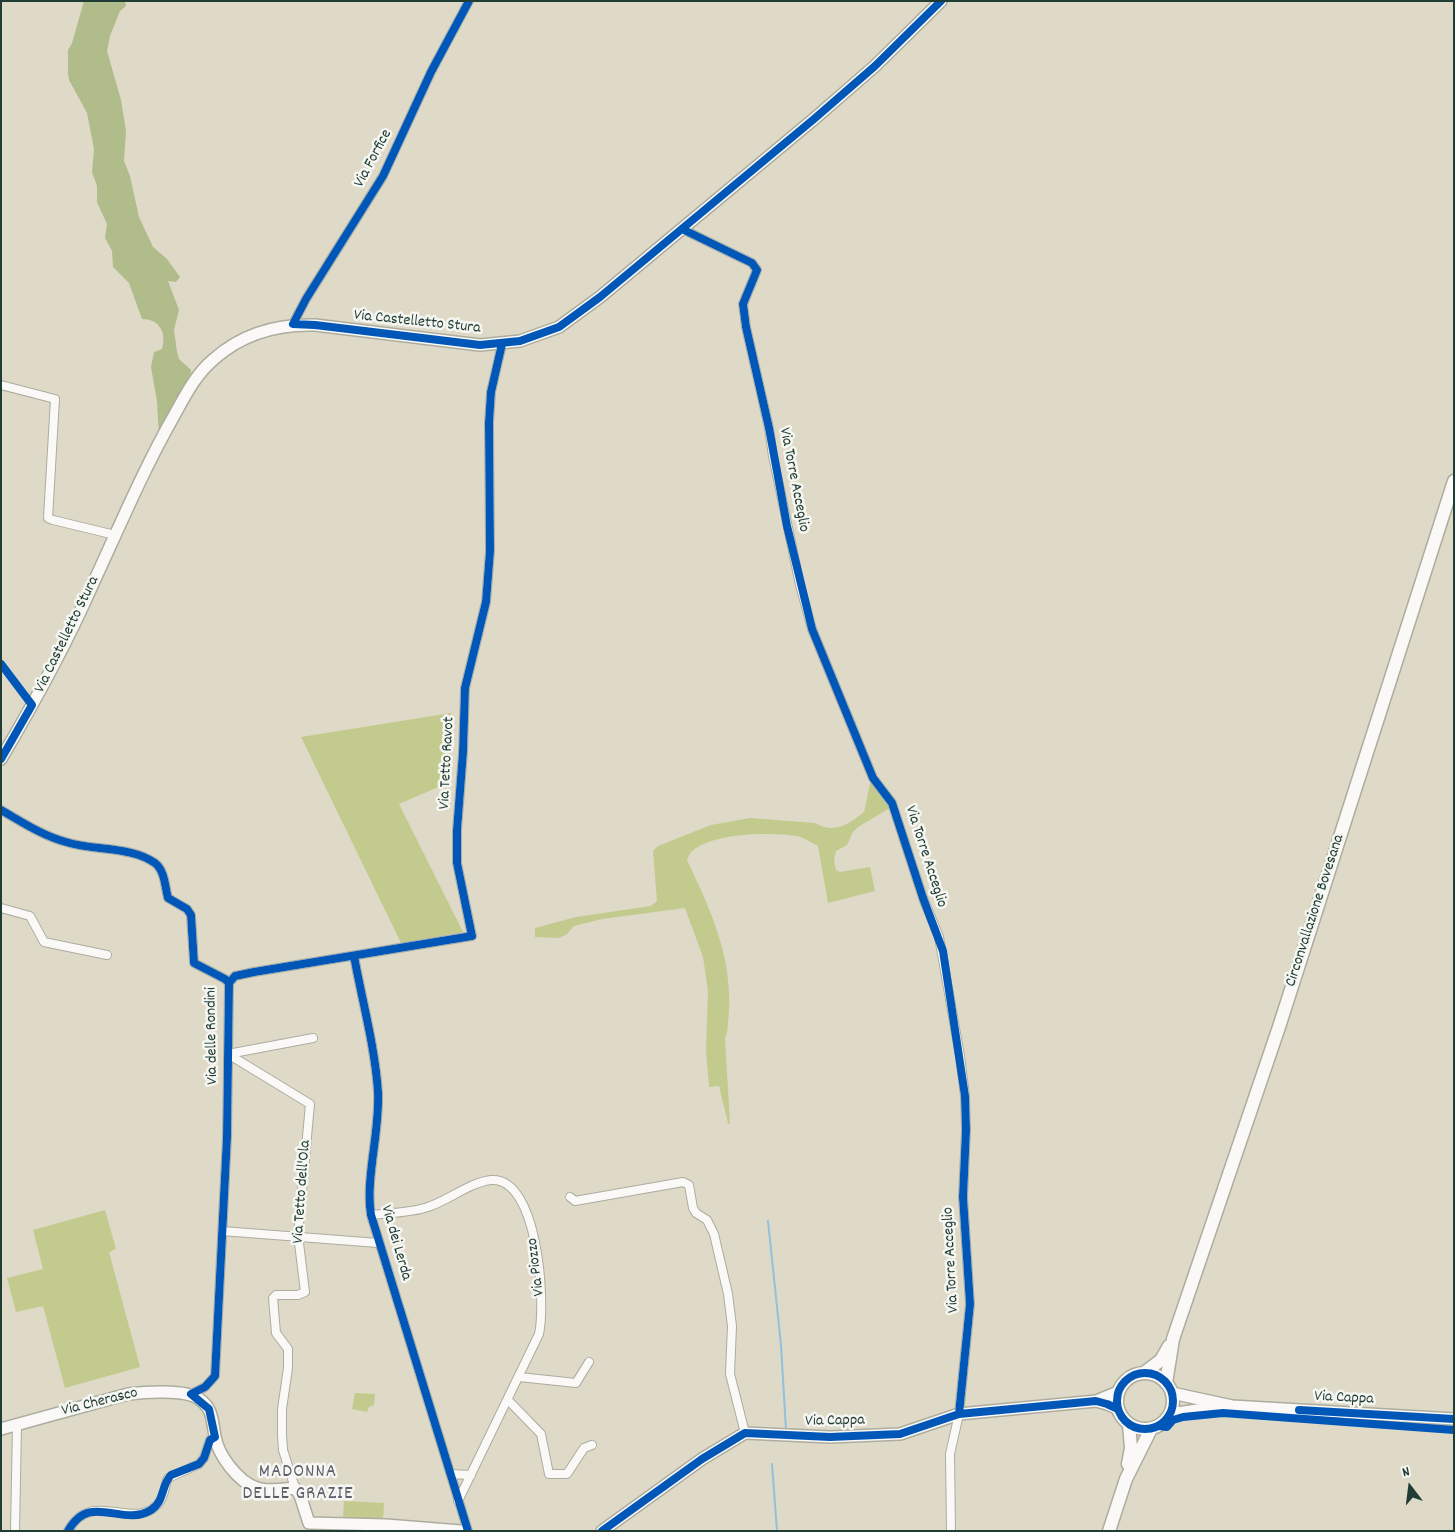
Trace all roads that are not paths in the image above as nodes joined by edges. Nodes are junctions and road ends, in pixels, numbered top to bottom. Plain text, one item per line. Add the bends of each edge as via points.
1 (469, 1) edge
2 (941, 1) edge
3 (682, 228) junction
4 (293, 324) junction
5 (502, 344) junction
6 (1, 385) edge
7 (1454, 481) edge
8 (115, 535) junction
9 (1, 759) edge
10 (1, 810) edge
11 (1, 908) edge
12 (108, 955) dead end
13 (354, 956) junction
14 (229, 983) junction
15 (313, 1038) dead end
16 (228, 1054) junction
17 (570, 1197) dead end
18 (371, 1215) junction
19 (222, 1231) junction
20 (298, 1235) junction
21 (378, 1243) junction
22 (1173, 1339) junction
23 (589, 1362) dead end
24 (1144, 1373) junction
25 (519, 1377) junction
26 (1169, 1388) junction
27 (1118, 1392) junction
28 (191, 1394) junction
29 (508, 1400) junction
30 (1096, 1402) junction
31 (1232, 1406) junction
32 (1118, 1409) junction
33 (959, 1414) junction
34 (1170, 1414) junction
35 (1454, 1419) edge
36 (17, 1425) junction
37 (1129, 1425) junction
38 (1151, 1429) junction
39 (1, 1430) edge
40 (745, 1433) junction
41 (215, 1437) junction
42 (592, 1445) dead end
43 (451, 1474) junction
44 (471, 1475) junction
45 (1126, 1479) junction
46 (295, 1488) junction
47 (458, 1501) junction
48 (310, 1527) edge
49 (15, 1531) edge
50 (68, 1531) edge
51 (461, 1531) edge
52 (468, 1531) edge
53 (602, 1531) edge
54 (951, 1531) edge
55 (1109, 1531) edge

1 - 4 street, Via Forfice via 431,72 383,176
2 - 3 street, Via Castelletto Stura via 822,113
3 - 5 street, Via Castelletto Stura via 559,327 537,337
3 - 33 street, Via Torre Acceglio via 752,263 757,270 743,304 746,327 812,630 873,778 892,803 943,951 966,1113 963,1197 970,1304
4 - 5 street, Via Castelletto Stura via 461,344
4 - 8 street, Via Castelletto Stura via 270,328 243,339 226,349 200,373 169,424
5 - 13 street, Via Tetto Ravot via 488,423 490,551 486,602 465,688 457,830 457,862 473,934 470,938
6 - 8 street via 55,399 48,518
7 - 22 main road, Circonvallazione Bovesana via 1279,1027
8 - 9 street, Via Castelletto Stura via 67,641
10 - 14 street, Via delle Rondini via 53,838 132,854 154,863 163,874 168,898 191,915 194,963
11 - 12 street via 30,916 44,942
13 - 14 street, Via Tetto Ravot via 235,976
13 - 18 street, Via dei Lerda via 378,1093
14 - 16 street, Via delle Rondini
15 - 16 street
16 - 19 street, Via delle Rondini
16 - 20 street, Via Tetto dell'Ola via 310,1104
17 - 40 street via 575,1201 683,1182 689,1185 693,1208 708,1220 714,1234 728,1294 732,1326 730,1374
18 - 21 street, Via dei Lerda
18 - 25 street, Via Piozzo via 427,1208 492,1180 505,1183 516,1191 537,1247 542,1311 540,1334
19 - 20 street
19 - 28 street, Via delle Rondini via 215,1376 205,1387
20 - 21 street
20 - 46 street, Via Tetto dell'Ola via 305,1292 273,1298 276,1333 288,1350 283,1450
21 - 43 street, Via dei Lerda
22 - 24 main road, Circonvallazione Bovesana via 1161,1360
22 - 26 main road, Circonvallazione Bovesana
23 - 25 street via 576,1382
24 - 26 main road via 1160,1378
24 - 27 main road via 1128,1379
25 - 29 street, Via Piozzo
26 - 31 street
26 - 34 main road via 1173,1400
27 - 30 street
27 - 32 main road
28 - 36 street, Via Cherasco via 128,1394
28 - 41 street via 209,1409
29 - 42 street via 541,1434 549,1474 567,1474 584,1448
29 - 44 street, Via Piozzo
30 - 32 street
30 - 33 street, Via Cappa
31 - 34 street
31 - 35 street, Via Cappa
32 - 37 main road
33 - 40 street, Via Cappa via 891,1435 798,1437
33 - 54 street, Via Torre Acceglio via 950,1454
34 - 38 main road
36 - 39 street, Via Cherasco
36 - 49 street
37 - 38 main road
37 - 45 main road via 1131,1448
38 - 45 main road
40 - 53 street via 702,1459
41 - 46 street via 227,1462 247,1483 264,1490
41 - 50 street via 210,1440 199,1464 168,1478 163,1497 152,1510 138,1515 91,1511 77,1517
43 - 44 street
43 - 47 street, Via dei Lerda
44 - 47 street, Via Piozzo
45 - 55 main road
46 - 48 street
47 - 52 street
48 - 51 street via 386,1525

